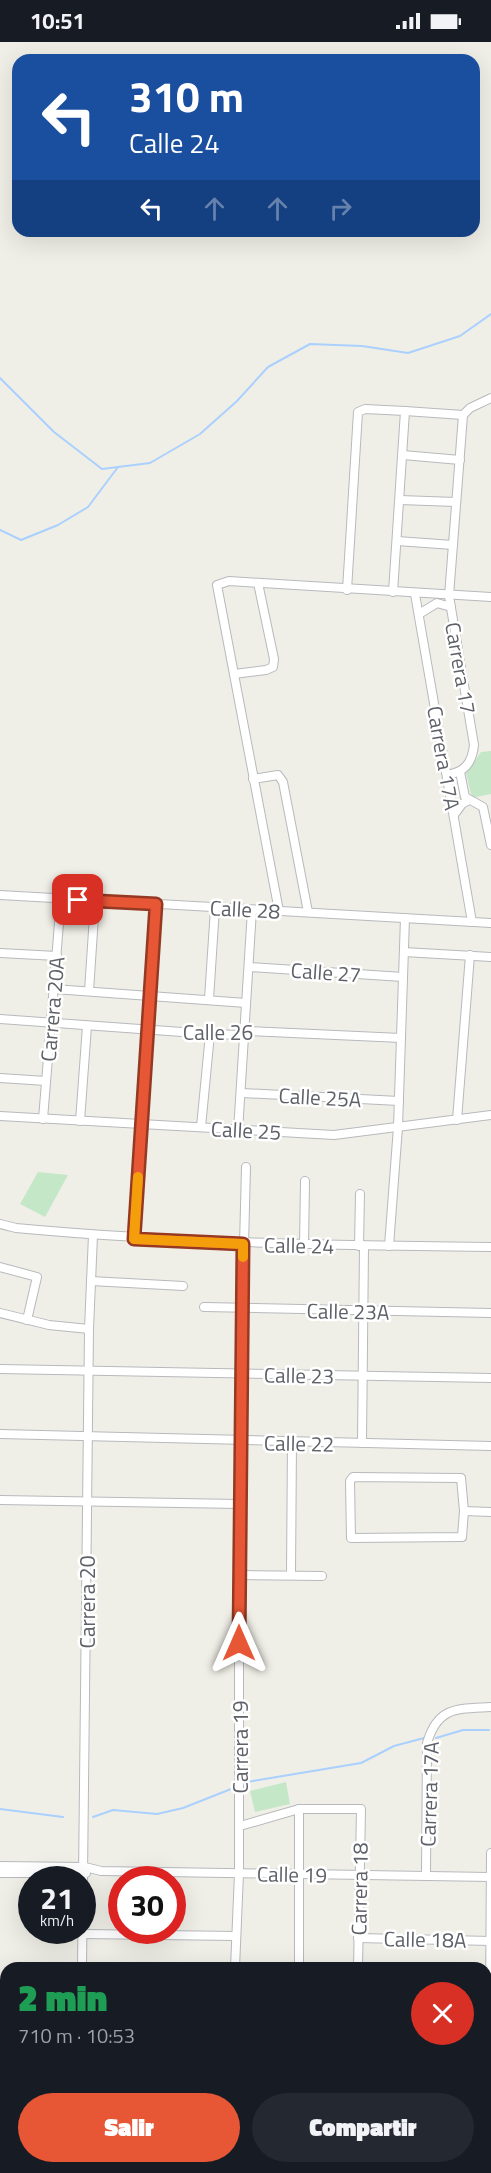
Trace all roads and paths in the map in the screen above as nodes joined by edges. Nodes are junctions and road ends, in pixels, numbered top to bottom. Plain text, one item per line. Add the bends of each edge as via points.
1 (491, 398) edge
2 (405, 411) junction
3 (463, 415) junction
4 (403, 455) junction
5 (460, 460) junction
6 (400, 500) junction
7 (456, 502) junction
8 (397, 541) junction
9 (453, 545) junction
10 (258, 583) junction
11 (347, 590) junction
12 (393, 592) junction
13 (415, 594) junction
14 (449, 596) junction
15 (491, 597) edge
16 (451, 607) junction
17 (419, 614) junction
18 (234, 674) junction
19 (460, 772) junction
20 (447, 775) junction
21 (253, 779) junction
22 (468, 800) junction
23 (454, 815) junction
24 (491, 845) edge
25 (0, 895) edge
26 (61, 899) junction
27 (95, 901) junction
28 (156, 904) junction
29 (215, 908) junction
30 (252, 910) junction
31 (279, 911) junction
32 (308, 912) junction
33 (405, 918) junction
34 (472, 922) junction
35 (491, 923) edge
36 (404, 952) junction
37 (0, 953) edge
38 (470, 955) junction
39 (57, 956) junction
40 (491, 957) edge
41 (249, 967) junction
42 (403, 977) junction
43 (54, 989) junction
44 (89, 992) junction
45 (150, 995) junction
46 (209, 999) junction
47 (246, 1003) junction
48 (0, 1019) edge
49 (51, 1023) junction
50 (87, 1026) junction
51 (148, 1030) junction
52 (246, 1031) junction
53 (210, 1034) junction
54 (401, 1038) junction
55 (0, 1078) edge
56 (46, 1081) junction
57 (242, 1093) junction
58 (399, 1101) junction
59 (491, 1115) edge
60 (0, 1116) edge
61 (43, 1119) junction
62 (457, 1120) junction
63 (80, 1121) junction
64 (142, 1124) junction
65 (201, 1127) junction
66 (398, 1127) junction
67 (238, 1131) junction
68 (246, 1167) dead end
69 (305, 1181) dead end
70 (360, 1194) dead end
71 (0, 1224) edge
72 (93, 1235) junction
73 (134, 1239) junction
74 (243, 1244) junction
75 (304, 1245) junction
76 (362, 1246) junction
77 (389, 1246) junction
78 (491, 1247) edge
79 (0, 1267) edge
80 (91, 1281) junction
81 (183, 1286) dead end
82 (204, 1307) dead end
83 (242, 1309) junction
84 (363, 1311) junction
85 (0, 1313) edge
86 (491, 1313) edge
87 (27, 1320) junction
88 (89, 1329) junction
89 (0, 1369) edge
90 (89, 1371) junction
91 (241, 1374) junction
92 (363, 1376) junction
93 (491, 1378) edge
94 (0, 1434) edge
95 (88, 1437) junction
96 (239, 1442) junction
97 (292, 1443) junction
98 (362, 1443) junction
99 (491, 1446) edge
100 (0, 1500) edge
101 (88, 1501) junction
102 (240, 1504) junction
103 (464, 1511) junction
104 (491, 1512) edge
105 (291, 1574) junction
106 (239, 1575) junction
107 (322, 1576) dead end
108 (491, 1707) edge
109 (299, 1809) junction
110 (240, 1826) junction
111 (491, 1853) edge
112 (0, 1866) edge
113 (84, 1866) edge
114 (18, 1867) edge
115 (96, 1870) edge
116 (0, 1873) edge
117 (18, 1873) edge
118 (239, 1873) junction
119 (299, 1874) junction
120 (359, 1875) junction
121 (426, 1875) junction
122 (491, 1877) edge
123 (96, 1934) edge
124 (236, 1936) junction
125 (358, 1938) junction
126 (490, 1941) edge
127 (83, 1944) edge
128 (82, 1962) edge
129 (235, 1962) edge
130 (299, 1962) edge
131 (358, 1962) edge
132 (490, 1962) edge

1 - 3 street
2 - 3 street
2 - 4 street
2 - 11 street via 358,412
3 - 5 street, Carrera 17
4 - 5 street
4 - 6 street
5 - 7 street, Carrera 17
6 - 7 street
6 - 8 street
7 - 9 street, Carrera 17
8 - 9 street
8 - 12 street
9 - 14 street, Carrera 17
10 - 11 street
10 - 18 street via 273,667
10 - 18 street via 230,581 217,585
11 - 12 street
12 - 13 street
13 - 14 street
13 - 17 street, Carrera 17A
14 - 15 street
14 - 16 street, Carrera 17
16 - 17 street via 437,603
16 - 19 street, Carrera 17 via 474,745 470,763
17 - 20 street, Carrera 17A
18 - 21 street
19 - 20 street
19 - 22 street via 463,794
20 - 23 street, Carrera 17A
21 - 31 street
21 - 32 street via 278,775 284,782
22 - 23 street
22 - 24 street via 483,807
23 - 34 street, Carrera 17A
25 - 26 street, Calle 28
26 - 27 street, Calle 28
26 - 39 street, Carrera 20A
27 - 28 street, Calle 28
27 - 44 street
28 - 29 street, Calle 28
28 - 45 street
29 - 30 street, Calle 28
29 - 46 street
30 - 31 street, Calle 28
30 - 41 street
31 - 32 street, Calle 28
32 - 33 street, Calle 28
33 - 34 street, Calle 28
33 - 36 street
34 - 35 street, Calle 28
36 - 38 street
36 - 42 street
37 - 39 street
38 - 40 street
38 - 62 street
39 - 43 street, Carrera 20A
41 - 42 street, Calle 27
41 - 47 street
42 - 54 street
43 - 44 street
43 - 49 street, Carrera 20A
44 - 45 street
45 - 46 street
45 - 51 street
46 - 47 street
47 - 52 street
48 - 49 street, Calle 26
49 - 50 street, Calle 26
49 - 56 street, Carrera 20A
50 - 51 street, Calle 26
50 - 63 street
51 - 53 street, Calle 26
51 - 64 street
52 - 53 street, Calle 26 via 242,1035
52 - 54 street, Calle 26
52 - 57 street
53 - 65 street
54 - 58 street
55 - 56 street
56 - 61 street, Carrera 20A
57 - 58 street, Calle 25A
57 - 67 street
58 - 66 street
59 - 62 street, Calle 25
60 - 61 street, Calle 25
61 - 63 street, Calle 25
62 - 66 street, Calle 25
63 - 64 street, Calle 25
64 - 65 street, Calle 25
64 - 73 street
65 - 67 street, Calle 25
66 - 67 street, Calle 25 via 334,1135
66 - 77 street
68 - 74 street, Carrera 19
69 - 75 street
70 - 76 street
71 - 72 street, Calle 24
72 - 73 street, Calle 24
72 - 80 street, Carrera 20
73 - 74 street, Calle 24
74 - 75 street, Calle 24
74 - 83 street, Carrera 19
75 - 76 street, Calle 24
76 - 77 street, Calle 24
76 - 84 street
77 - 78 street, Calle 24
79 - 87 street via 37,1277
80 - 81 street
80 - 88 street, Carrera 20
82 - 83 street, Calle 23A
83 - 84 street, Calle 23A
83 - 91 street, Carrera 19
84 - 86 street, Calle 23A
84 - 92 street
85 - 87 street
87 - 88 street
88 - 90 street, Carrera 20
89 - 90 street, Calle 23
90 - 91 street, Calle 23
90 - 95 street, Carrera 20
91 - 92 street, Calle 23
91 - 96 street, Carrera 19
92 - 93 street, Calle 23
92 - 98 street
94 - 95 street, Calle 22
95 - 96 street, Calle 22
95 - 101 street, Carrera 20
96 - 97 street, Calle 22
96 - 102 street, Carrera 19
97 - 98 street, Calle 22
97 - 105 street
98 - 99 street, Calle 22
100 - 101 street
101 - 102 street
101 - 113 street, Carrera 20
102 - 106 street, Carrera 19
103 - 103 street via 461,1478 357,1476 350,1481 350,1535 354,1539 462,1537
103 - 104 street
105 - 106 street
105 - 107 street
106 - 110 street, Carrera 19
108 - 121 street, Carrera 17A via 459,1709 440,1716 432,1728 428,1743
109 - 110 street
109 - 119 street
109 - 120 street, Carrera 18 via 360,1809
110 - 118 street, Carrera 19
111 - 122 street
112 - 114 street, Calle 19
115 - 118 street, Calle 19
116 - 117 street, Calle 19
118 - 119 street, Calle 19
118 - 124 street, Carrera 19
119 - 120 street, Calle 19
119 - 130 street
120 - 121 street, Calle 19
120 - 125 street, Carrera 18
121 - 122 street, Calle 19
122 - 126 street
123 - 124 street
124 - 129 street, Carrera 19
125 - 126 street, Calle 18A
125 - 131 street, Carrera 18
126 - 132 street
127 - 128 street, Carrera 20

